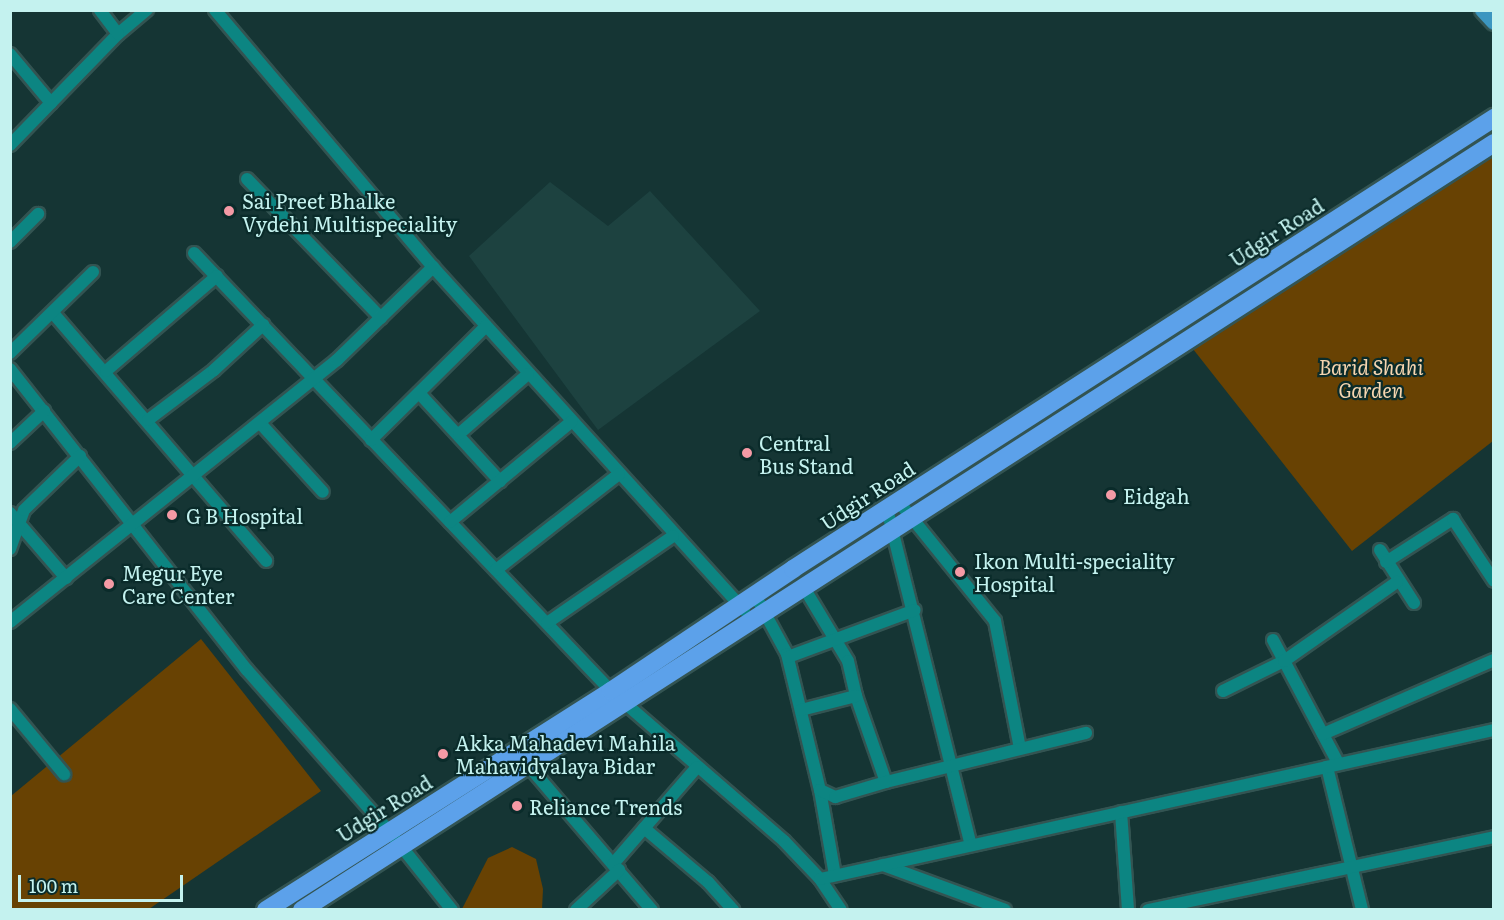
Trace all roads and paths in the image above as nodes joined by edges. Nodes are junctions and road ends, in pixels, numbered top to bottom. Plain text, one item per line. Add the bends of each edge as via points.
1 (100, 10) edge
2 (147, 10) edge
3 (215, 10) edge
4 (1483, 10) edge
5 (1494, 22) edge
6 (117, 34) junction
7 (10, 54) edge
8 (51, 103) junction
9 (1494, 118) edge
10 (1494, 143) edge
11 (10, 145) edge
12 (247, 179) dead end
13 (38, 214) dead end
14 (10, 242) edge
15 (194, 253) dead end
16 (433, 267) junction
17 (93, 272) dead end
18 (217, 276) junction
19 (53, 313) junction
20 (381, 318) junction
21 (263, 325) junction
22 (486, 326) junction
23 (10, 353) edge
24 (10, 369) edge
25 (106, 370) junction
26 (528, 374) junction
27 (313, 379) junction
28 (419, 393) junction
29 (44, 411) junction
30 (148, 420) junction
31 (572, 421) junction
32 (260, 423) junction
33 (459, 434) junction
34 (372, 440) junction
35 (10, 443) edge
36 (80, 456) junction
37 (619, 474) junction
38 (195, 475) junction
39 (500, 481) junction
40 (323, 492) dead end
41 (893, 505) junction
42 (10, 513) edge
43 (910, 516) junction
44 (133, 521) junction
45 (450, 522) junction
46 (20, 524) junction
47 (892, 528) junction
48 (673, 536) junction
49 (10, 549) edge
50 (1380, 550) dead end
51 (266, 561) dead end
52 (1386, 562) junction
53 (496, 570) junction
54 (66, 578) junction
55 (1494, 581) edge
56 (1397, 582) junction
57 (803, 586) junction
58 (1414, 603) dead end
59 (753, 608) junction
60 (915, 610) junction
61 (10, 622) edge
62 (547, 623) junction
63 (833, 638) junction
64 (1273, 640) dead end
65 (788, 657) junction
66 (1494, 660) edge
67 (1284, 661) junction
68 (1223, 691) dead end
69 (856, 696) junction
70 (618, 697) junction
71 (10, 709) edge
72 (801, 710) junction
73 (1494, 730) edge
74 (1086, 733) dead end
75 (1323, 734) junction
76 (1020, 749) junction
77 (528, 765) junction
78 (954, 765) junction
79 (1333, 765) junction
80 (697, 767) junction
81 (64, 774) dead end
82 (886, 782) junction
83 (820, 790) junction
84 (1121, 812) junction
85 (644, 828) junction
86 (389, 831) junction
87 (1494, 837) edge
88 (972, 845) junction
89 (401, 846) junction
90 (883, 865) junction
91 (616, 867) junction
92 (1353, 867) junction
93 (835, 875) junction
94 (820, 879) junction
95 (266, 909) edge
96 (302, 909) edge
97 (452, 909) edge
98 (576, 909) edge
99 (652, 909) edge
100 (731, 909) edge
101 (841, 909) edge
102 (1005, 909) edge
103 (1128, 909) edge
104 (1148, 909) edge
105 (1362, 909) edge

1 - 6 street
2 - 6 street
3 - 16 street
4 - 5 main road
6 - 8 street
7 - 8 street
8 - 11 street
9 - 41 highway, Udgir Road
10 - 43 highway, Udgir Road
12 - 20 street
13 - 14 street
15 - 18 street
16 - 20 street
16 - 22 street
17 - 19 street
18 - 21 street
18 - 25 street
19 - 23 street
19 - 25 street
20 - 27 street
21 - 27 street
21 - 30 street via 214,370
22 - 26 street
22 - 28 street
24 - 29 street
25 - 30 street
26 - 31 street
26 - 33 street
27 - 32 street
27 - 34 street
28 - 33 street
28 - 34 street
29 - 35 street
29 - 36 street
30 - 38 street
31 - 37 street
31 - 39 street
32 - 38 street
32 - 40 street
33 - 39 street
34 - 45 street
36 - 44 street
36 - 46 street via 24,510
37 - 48 street
37 - 53 street
38 - 44 street
38 - 51 street
39 - 45 street
41 - 43 street
41 - 47 street
41 - 59 highway, Udgir Road
42 - 46 street
43 - 47 highway, Udgir Road
43 - 76 street via 995,621
44 - 54 street
44 - 86 street via 247,670
45 - 53 street
46 - 49 street
46 - 54 street
47 - 57 highway, Udgir Road
47 - 60 street
48 - 59 street
48 - 62 street
50 - 52 street
52 - 55 street via 1453,519
52 - 56 street
53 - 62 street
54 - 61 street
56 - 58 street
56 - 67 street
57 - 59 highway, Udgir Road
57 - 63 street
59 - 65 street
59 - 70 highway, Udgir Road
60 - 63 street
60 - 78 street
62 - 70 street
63 - 65 street
63 - 69 street via 848,661
64 - 67 street
65 - 72 street
66 - 75 street
67 - 68 street
67 - 75 street
69 - 72 street
69 - 82 street
70 - 77 highway, Udgir Road
70 - 80 street
70 - 86 highway, Udgir Road
71 - 81 street
72 - 83 street
73 - 79 street
74 - 76 street
75 - 79 street
76 - 78 street
77 - 89 highway, Udgir Road
77 - 91 street
78 - 82 street
78 - 88 street
79 - 84 street
79 - 92 street
80 - 85 street
80 - 94 street via 784,841
82 - 83 street via 836,797
83 - 93 street
84 - 88 street
84 - 103 street
85 - 91 street
85 - 100 street via 708,882
86 - 89 street
86 - 95 highway, Udgir Road
87 - 92 street
88 - 90 street
89 - 96 highway, Udgir Road
89 - 97 street
90 - 93 street
90 - 102 street
91 - 98 street
91 - 99 street
92 - 104 street
92 - 105 street
93 - 94 street
94 - 101 street

